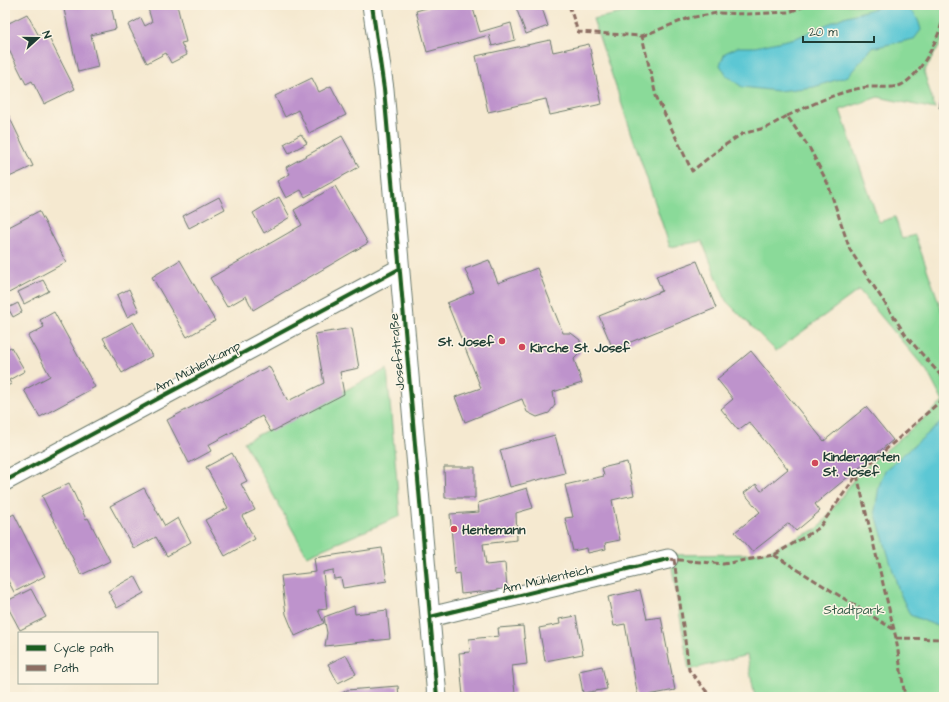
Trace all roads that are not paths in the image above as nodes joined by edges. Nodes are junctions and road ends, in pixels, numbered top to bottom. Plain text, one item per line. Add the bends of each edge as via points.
1 (372, 5) edge
2 (399, 269) junction
3 (5, 481) edge
4 (668, 559) dead end
5 (430, 616) junction
6 (437, 697) edge

1 - 2 street, Josefstraße via 384,89
2 - 3 street, Am Mühlenkamp
2 - 5 street, Josefstraße
4 - 5 street, Am Mühlenteich
5 - 6 street, Josefstraße

